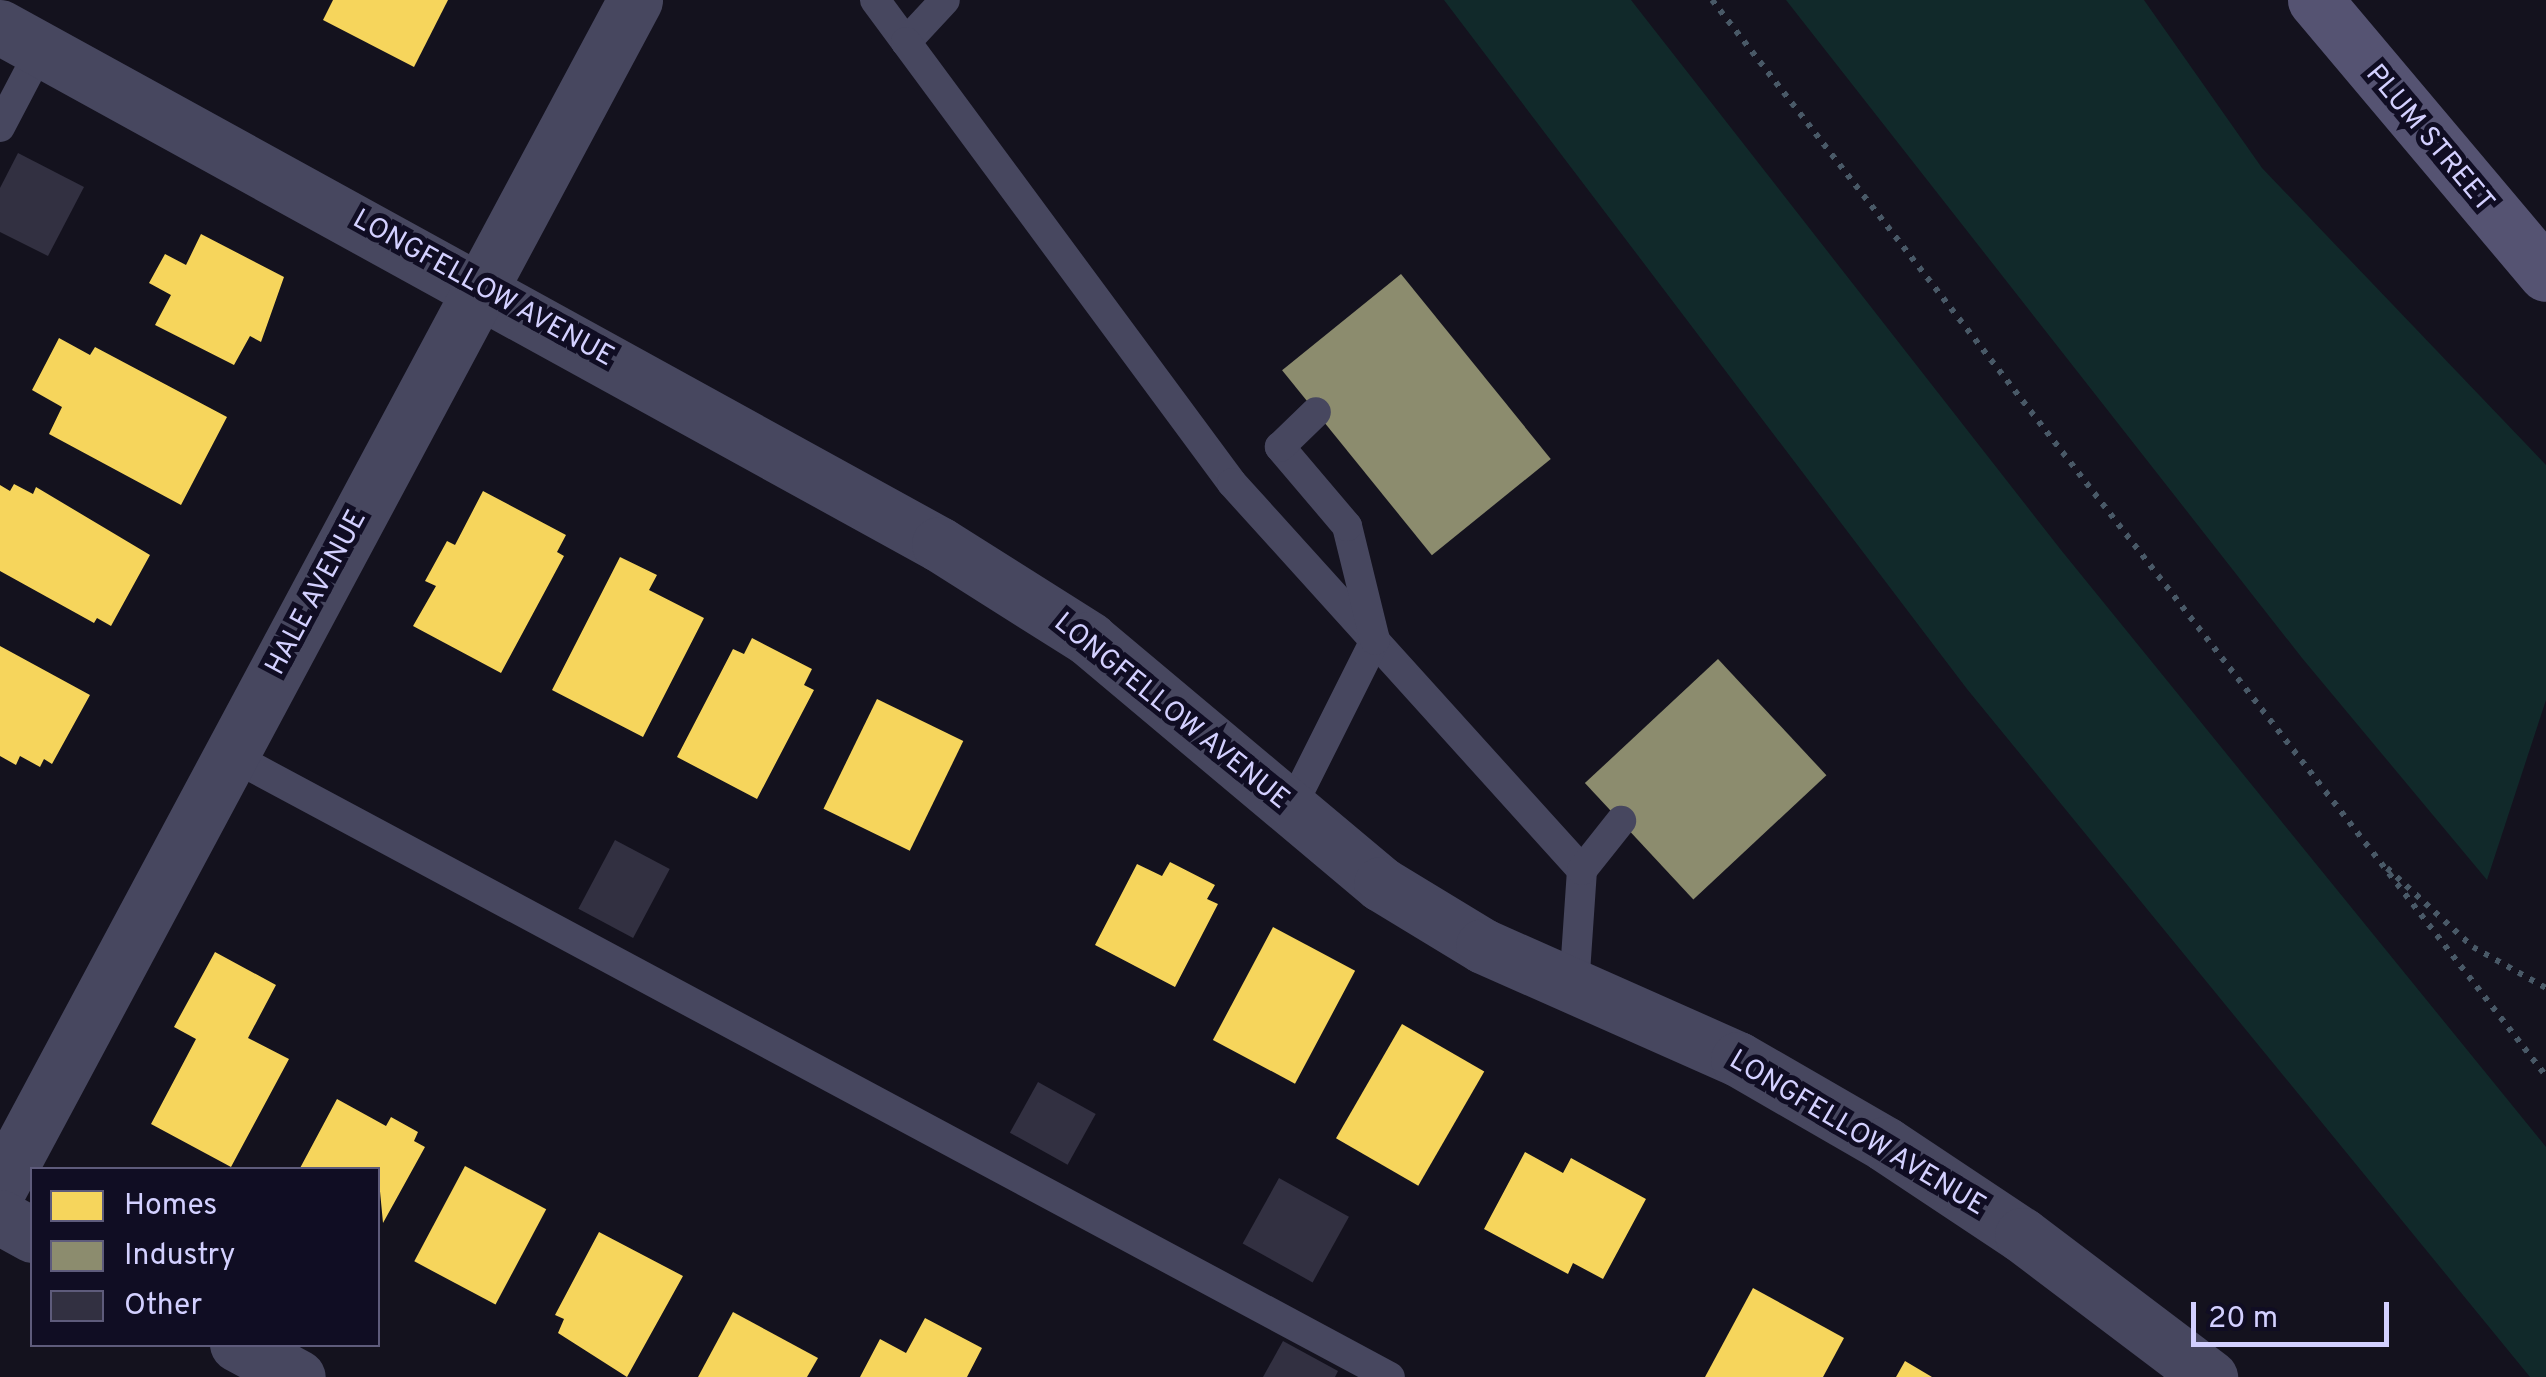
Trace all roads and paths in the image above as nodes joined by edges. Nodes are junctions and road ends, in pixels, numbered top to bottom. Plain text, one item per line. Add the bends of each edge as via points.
1 (635, 0) edge
2 (875, 0) edge
3 (945, 0) edge
4 (1712, 0) edge
5 (2315, 0) edge
6 (20, 38) edge
7 (906, 42) junction
8 (0, 127) edge
9 (2546, 274) edge
10 (481, 286) junction
11 (1316, 412) dead end
12 (1374, 640) junction
13 (230, 755) junction
14 (1292, 808) junction
15 (1621, 821) dead end
16 (2365, 846) junction
17 (1582, 870) junction
18 (1574, 987) junction
19 (2546, 988) edge
20 (2546, 1076) edge
21 (0, 1187) edge
22 (0, 1217) edge
23 (30, 1233) edge
24 (243, 1347) edge
25 (298, 1377) edge
26 (1390, 1377) edge
27 (2210, 1377) edge

1 - 10 street, HALE AVENUE
2 - 7 lane
3 - 7 lane
4 - 16 path
5 - 9 main road, PLUM STREET
6 - 8 lane
6 - 10 street, LONGFELLOW AVENUE
7 - 12 lane via 1232,484
10 - 13 street, HALE AVENUE
10 - 14 street, LONGFELLOW AVENUE via 924,535 1089,639
11 - 12 lane via 1280,447 1346,526
12 - 14 lane
12 - 17 lane
13 - 21 street, HALE AVENUE
13 - 26 lane
14 - 18 street, LONGFELLOW AVENUE via 1381,884 1483,946
15 - 17 lane
16 - 19 path via 2473,947
16 - 20 path
17 - 18 lane
18 - 27 street, LONGFELLOW AVENUE via 1738,1060 1885,1144 2022,1235
22 - 23 street
24 - 25 street

